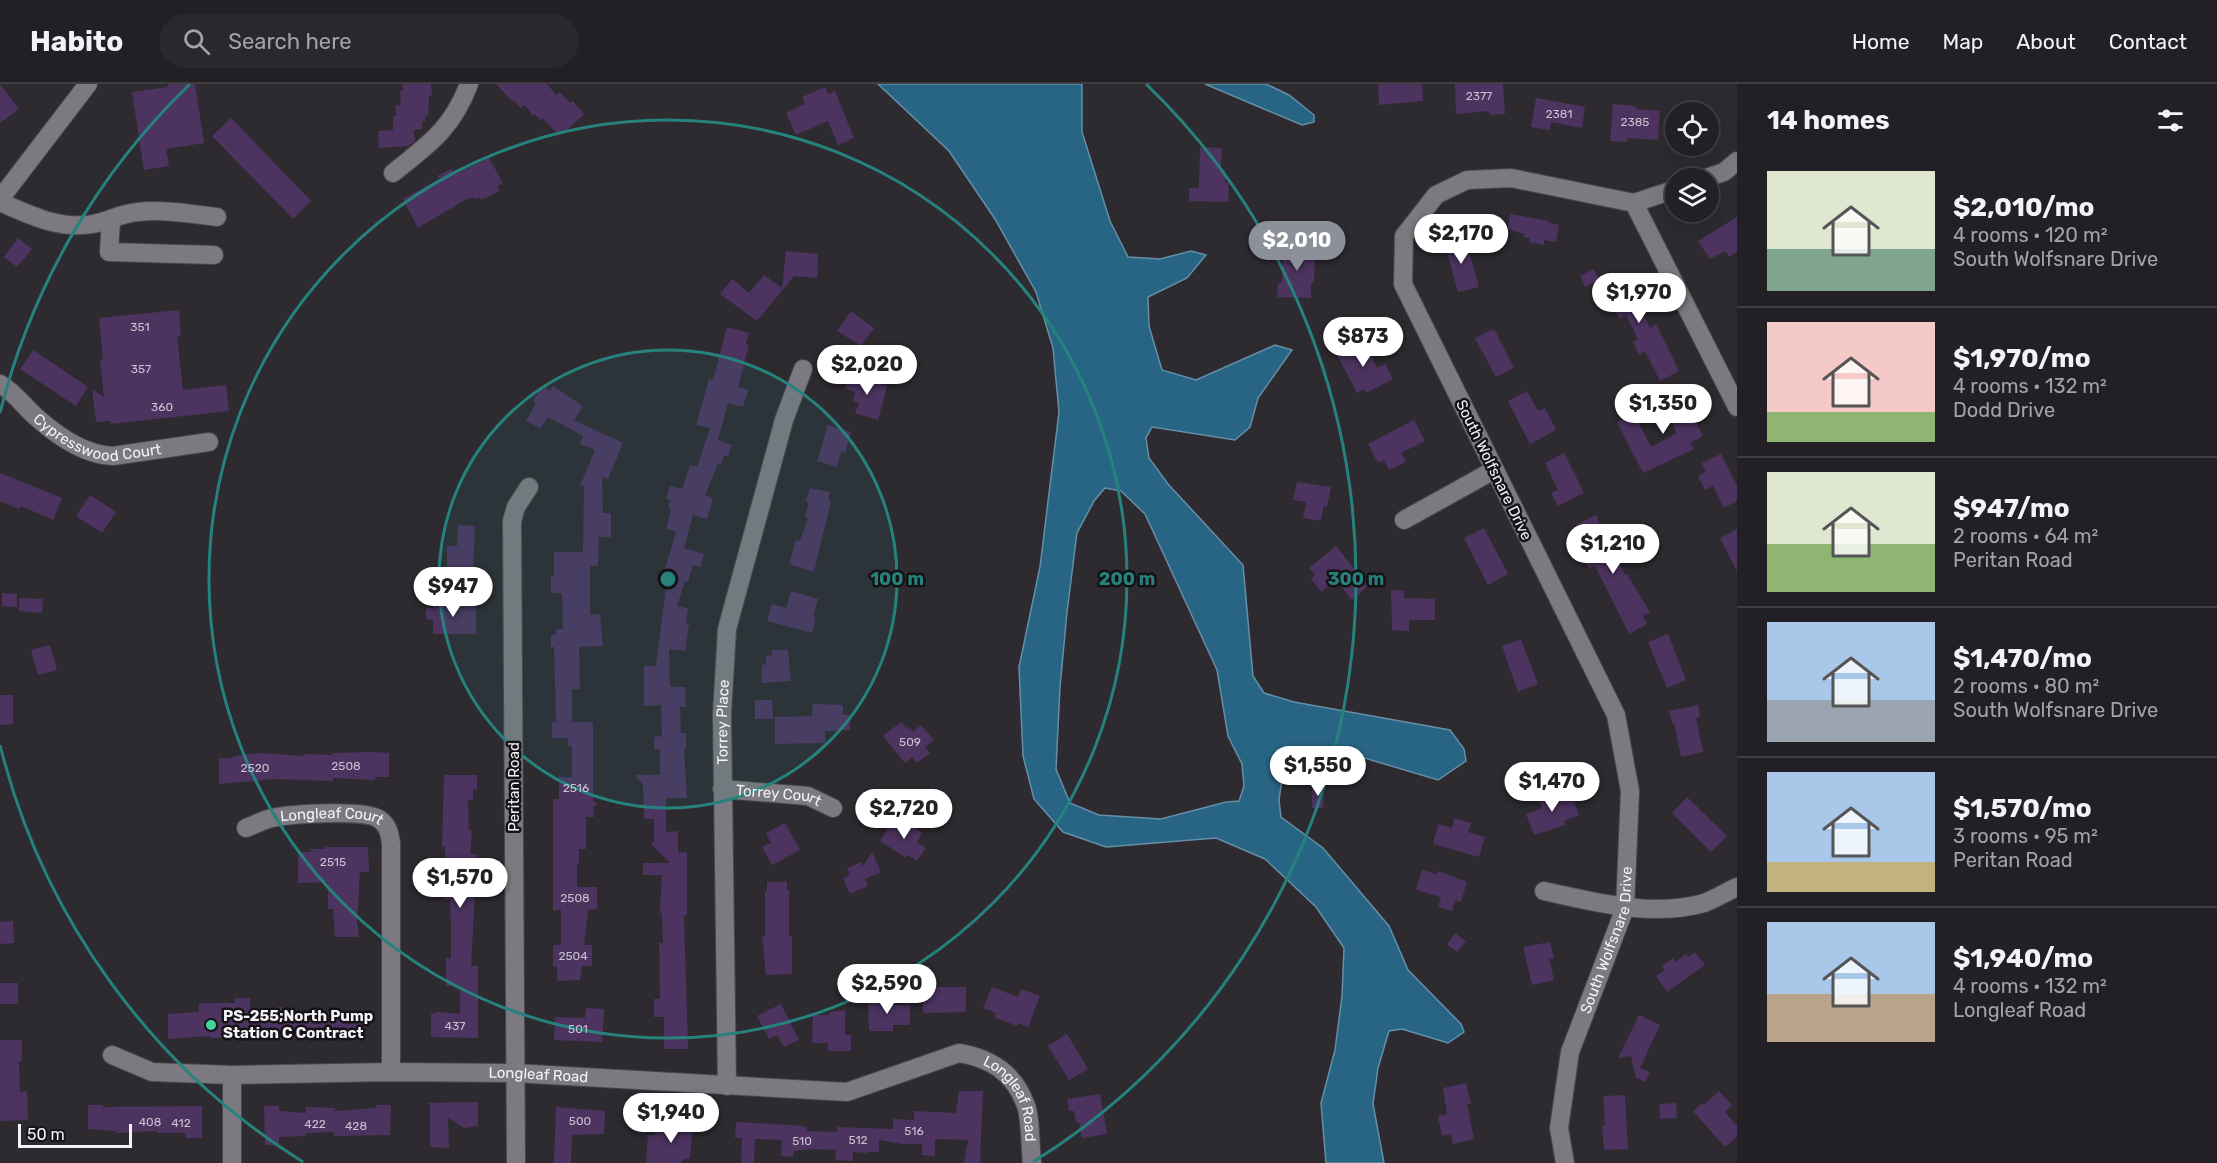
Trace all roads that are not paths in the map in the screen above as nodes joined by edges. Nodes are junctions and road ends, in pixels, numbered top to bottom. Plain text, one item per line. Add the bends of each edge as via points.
1 (88, 84) edge
2 (469, 84) edge
3 (1737, 160) edge
4 (393, 173) dead end
5 (1719, 174) edge
6 (1665, 193) edge
7 (0, 200) edge
8 (1634, 203) junction
9 (217, 217) dead end
10 (111, 220) junction
11 (214, 255) dead end
12 (802, 369) dead end
13 (0, 384) edge
14 (1737, 407) edge
15 (208, 442) dead end
16 (1494, 470) junction
17 (529, 487) dead end
18 (1404, 520) dead end
19 (722, 789) junction
20 (833, 808) dead end
21 (246, 828) dead end
22 (1737, 887) edge
23 (1544, 891) dead end
24 (1625, 908) junction
25 (112, 1055) dead end
26 (391, 1072) junction
27 (514, 1073) junction
28 (232, 1075) junction
29 (727, 1086) junction
30 (232, 1163) edge
31 (516, 1163) edge
32 (1032, 1163) edge
33 (1565, 1163) edge

1 - 7 street
2 - 4 street via 459,108 436,139
3 - 5 street
6 - 8 street, South Wolfsnare Drive
7 - 10 street via 44,221 91,225
8 - 14 street
8 - 16 street, South Wolfsnare Drive via 1511,178 1467,180 1436,195 1404,236 1403,284
9 - 10 street via 140,211
10 - 11 street via 109,252
12 - 19 street, Torrey Place via 784,420 727,629
13 - 15 street, Cypresswood Court via 58,435 99,455
16 - 18 street
16 - 24 street, South Wolfsnare Drive via 1616,715 1630,791
17 - 27 street, Peritan Road via 512,521
19 - 20 street, Torrey Court via 808,796
19 - 29 street, Torrey Place
21 - 26 street, Longleaf Court via 285,816 331,814 368,815 385,824 391,844
22 - 24 street via 1705,903 1672,909
23 - 24 street
24 - 33 street, South Wolfsnare Drive via 1570,1052 1559,1128
25 - 28 street, Longleaf Road via 152,1072
26 - 27 street, Longleaf Road
26 - 28 street, Longleaf Road
27 - 29 street, Longleaf Road
27 - 31 street, Peritan Road
28 - 30 street
29 - 32 street, Longleaf Road via 847,1092 959,1053 977,1056 1001,1068 1026,1104

